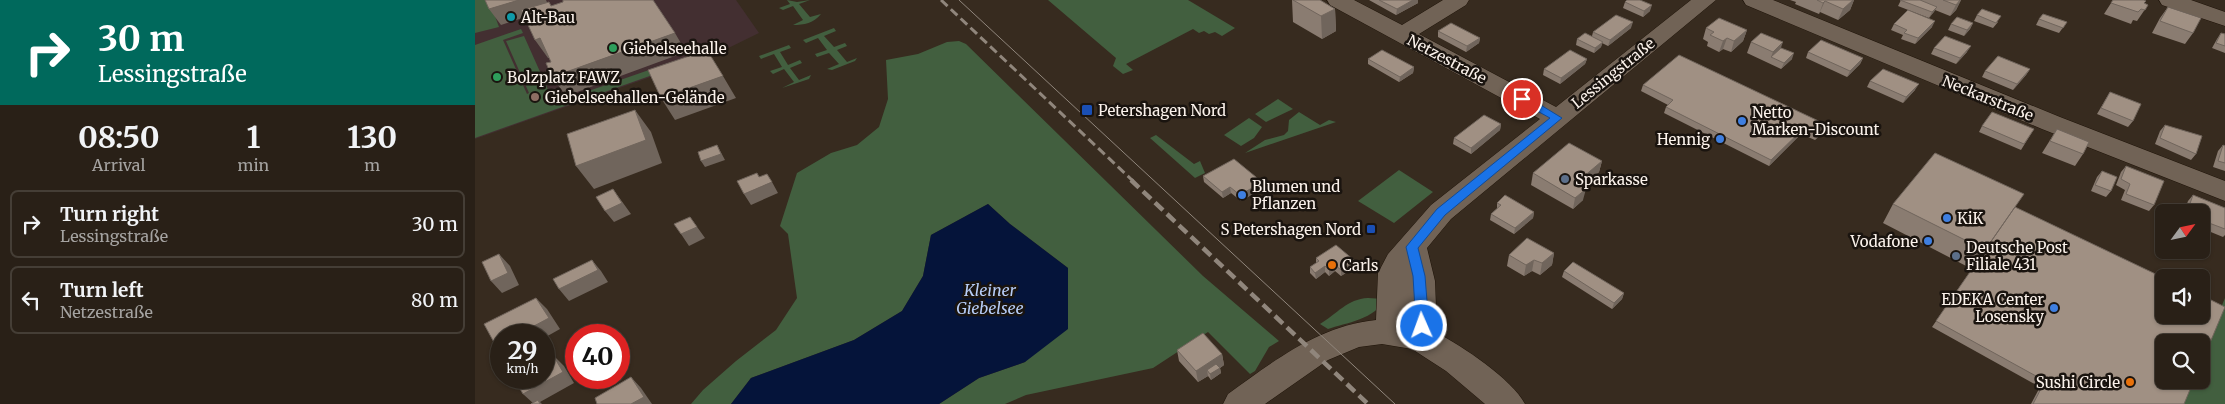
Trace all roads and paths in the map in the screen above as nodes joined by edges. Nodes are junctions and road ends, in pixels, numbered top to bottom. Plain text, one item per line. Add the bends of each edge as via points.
1 (1338, 0) edge
2 (1457, 0) edge
3 (1705, 0) edge
4 (1754, 0) edge
5 (2170, 0) edge
6 (2225, 19) edge
7 (1403, 35) junction
8 (1557, 118) junction
9 (2225, 191) edge
10 (1412, 247) junction
11 (1391, 331) junction
12 (1421, 339) junction
13 (1240, 404) edge
14 (1508, 404) edge

1 - 7 street, Netzestraße
2 - 7 street
3 - 8 street, Lessingstraße
4 - 9 street, Neckarstraße via 2051,124
5 - 6 street
7 - 8 street, Netzestraße
8 - 10 street, Lessingstraße via 1441,212
10 - 11 street, Lessingstraße via 1393,273
10 - 12 street via 1423,313
11 - 12 street
11 - 13 street via 1373,330 1330,344
12 - 14 street via 1465,366

